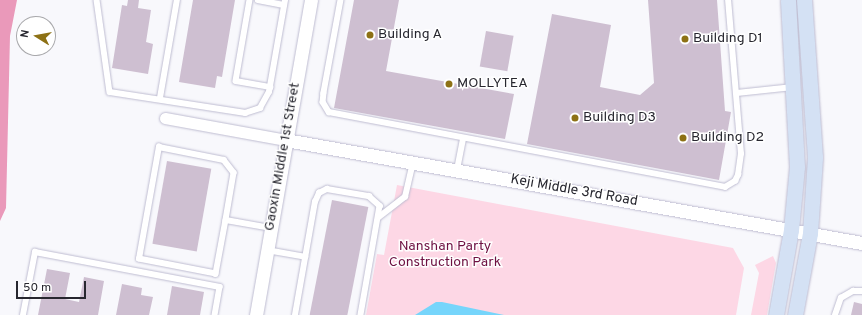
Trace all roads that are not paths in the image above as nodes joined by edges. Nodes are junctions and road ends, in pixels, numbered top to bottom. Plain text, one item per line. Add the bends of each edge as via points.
1 (97, 0) edge
2 (177, 0) edge
3 (250, 0) edge
4 (258, 0) edge
5 (311, 0) edge
6 (341, 0) edge
7 (728, 0) edge
8 (788, 0) edge
9 (804, 0) edge
10 (285, 2) edge
11 (795, 86) junction
12 (270, 87) junction
13 (737, 92) junction
14 (160, 98) junction
15 (164, 118) dead end
16 (463, 139) junction
17 (286, 140) junction
18 (413, 163) junction
19 (457, 171) junction
20 (379, 217) junction
21 (226, 220) junction
22 (271, 228) junction
23 (791, 230) junction
24 (810, 233) junction
25 (862, 243) edge
26 (267, 250) junction
27 (305, 257) junction
28 (862, 291) edge
29 (23, 315) edge
30 (215, 315) edge
31 (256, 315) edge
32 (295, 315) edge
33 (361, 315) edge
34 (776, 315) edge
35 (795, 315) edge
36 (835, 315) edge

1 - 14 lane via 110,92
2 - 14 lane
3 - 12 lane via 236,81
4 - 10 lane
5 - 17 street, Gaoxin Middle 1st Street
6 - 16 lane via 324,93 325,108 329,112
7 - 13 lane
8 - 11 main road
9 - 24 main road via 815,157
10 - 12 lane
11 - 13 lane
11 - 23 main road via 797,167
12 - 14 lane via 264,104 251,113
13 - 16 lane via 740,167 735,181 725,187
15 - 17 street
16 - 19 lane
17 - 18 street, Keji Middle 3rd Road
17 - 22 street, Gaoxin Middle 1st Street
18 - 19 street, Keji Middle 3rd Road
18 - 20 lane via 405,197
19 - 23 street, Keji Middle 3rd Road
20 - 27 lane via 380,206 374,197 322,190 315,202
20 - 33 lane
21 - 21 lane via 216,274 139,259 159,147 224,160 234,173
21 - 22 lane
22 - 26 street, Gaoxin Middle 1st Street
23 - 24 street, Keji Middle 3rd Road
23 - 34 main road
24 - 25 street, Keji Middle 3rd Road
24 - 35 main road
26 - 27 lane
26 - 31 street, Gaoxin Middle 1st Street
27 - 32 lane
28 - 36 lane via 853,291 841,298
29 - 30 lane via 34,252 220,287

